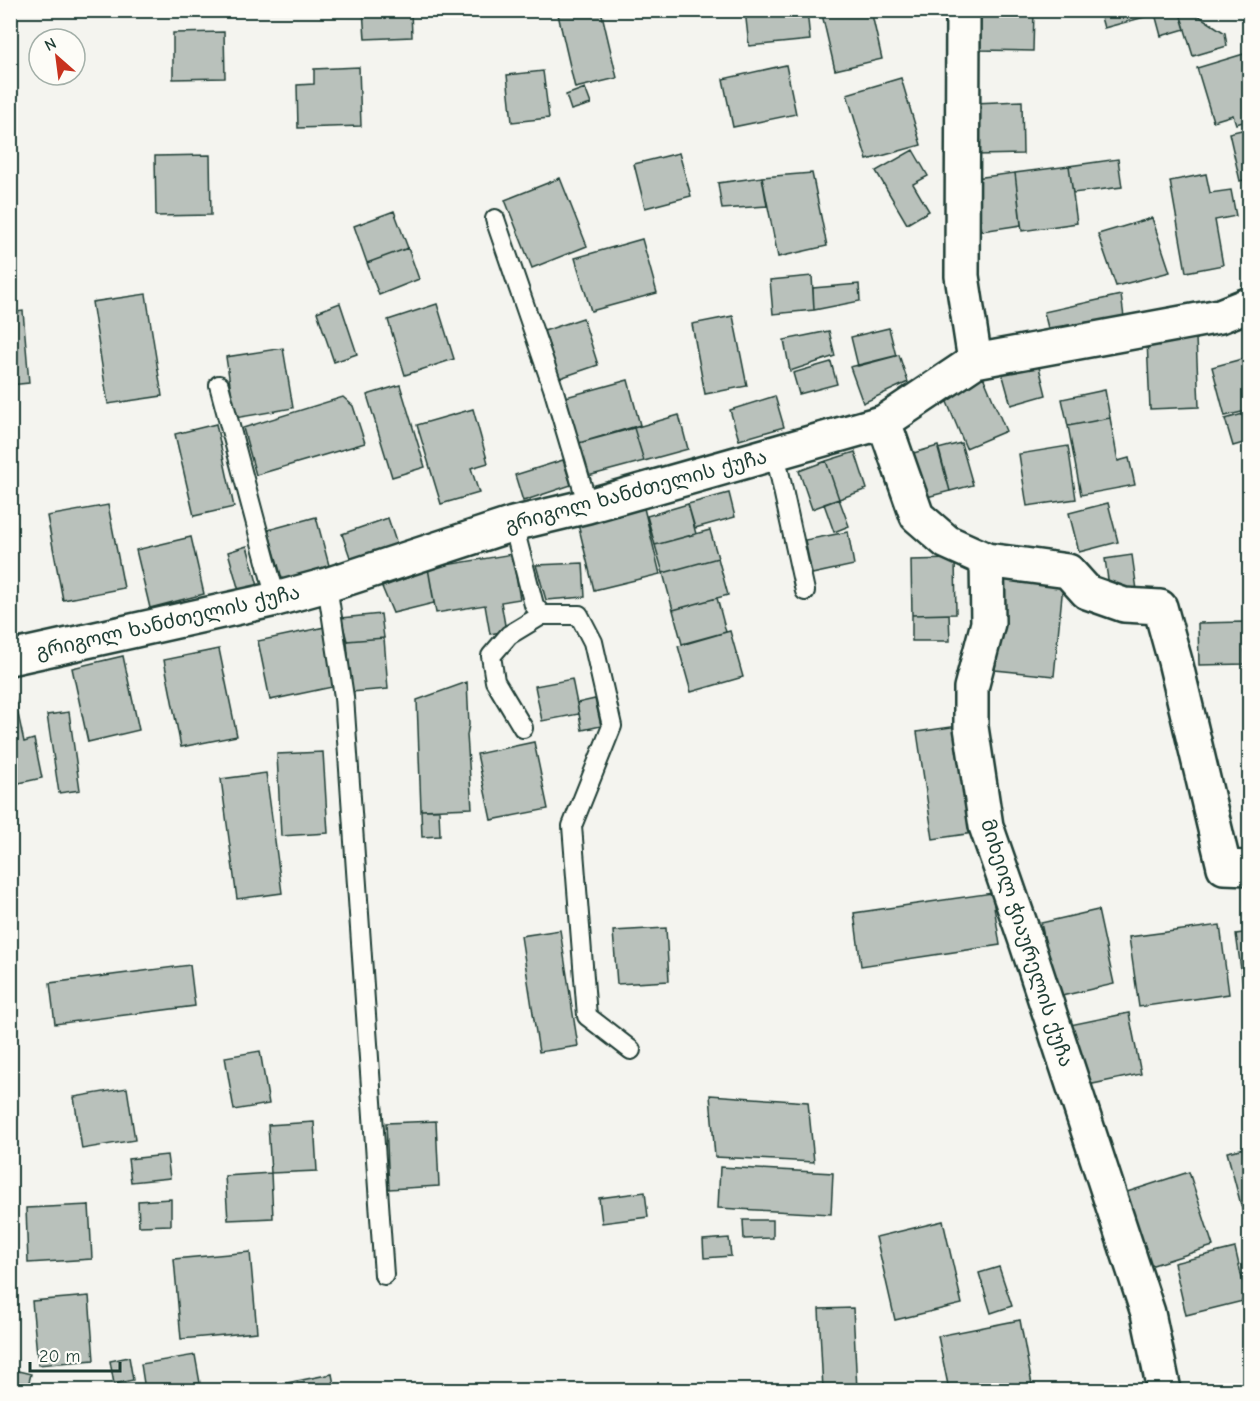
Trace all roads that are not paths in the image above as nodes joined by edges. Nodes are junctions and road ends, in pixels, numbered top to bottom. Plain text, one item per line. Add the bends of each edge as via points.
1 (963, 10) edge
2 (495, 219) dead end
3 (1250, 304) edge
4 (975, 361) junction
5 (219, 385) dead end
6 (884, 422) junction
7 (775, 453) junction
8 (588, 506) junction
9 (513, 524) junction
10 (987, 560) junction
11 (327, 585) junction
12 (805, 591) dead end
13 (276, 599) junction
14 (542, 615) junction
15 (10, 658) edge
16 (523, 728) dead end
17 (1250, 868) edge
18 (631, 1050) dead end
19 (384, 1275) dead end
20 (1164, 1390) edge

1 - 4 street via 962,276
2 - 8 lane via 553,388
3 - 4 street, გრიგოლ ხანძთელის ქუჩა via 1220,316
4 - 6 street, გრიგოლ ხანძთელის ქუჩა
5 - 13 lane
6 - 7 street, გრიგოლ ხანძთელის ქუჩა
6 - 10 street via 917,516 947,542
7 - 8 street, გრიგოლ ხანძთელის ქუჩა
7 - 12 lane
8 - 9 street, გრიგოლ ხანძთელის ქუჩა
9 - 11 street, გრიგოლ ხანძთელის ქუჩა
9 - 14 lane via 534,605
10 - 17 street via 1068,571 1087,592 1124,605 1160,607 1224,867
10 - 20 street, მიხეილ ჭიაურელის ქუჩა via 988,623 971,688 971,727 986,826 1148,1312
11 - 13 street, გრიგოლ ხანძთელის ქუჩა
11 - 19 lane via 344,697
13 - 15 street, გრიგოლ ხანძთელის ქუჩა
14 - 16 lane via 509,635 491,656 495,681
14 - 18 lane via 579,615 593,642 612,726 572,826 586,1016

